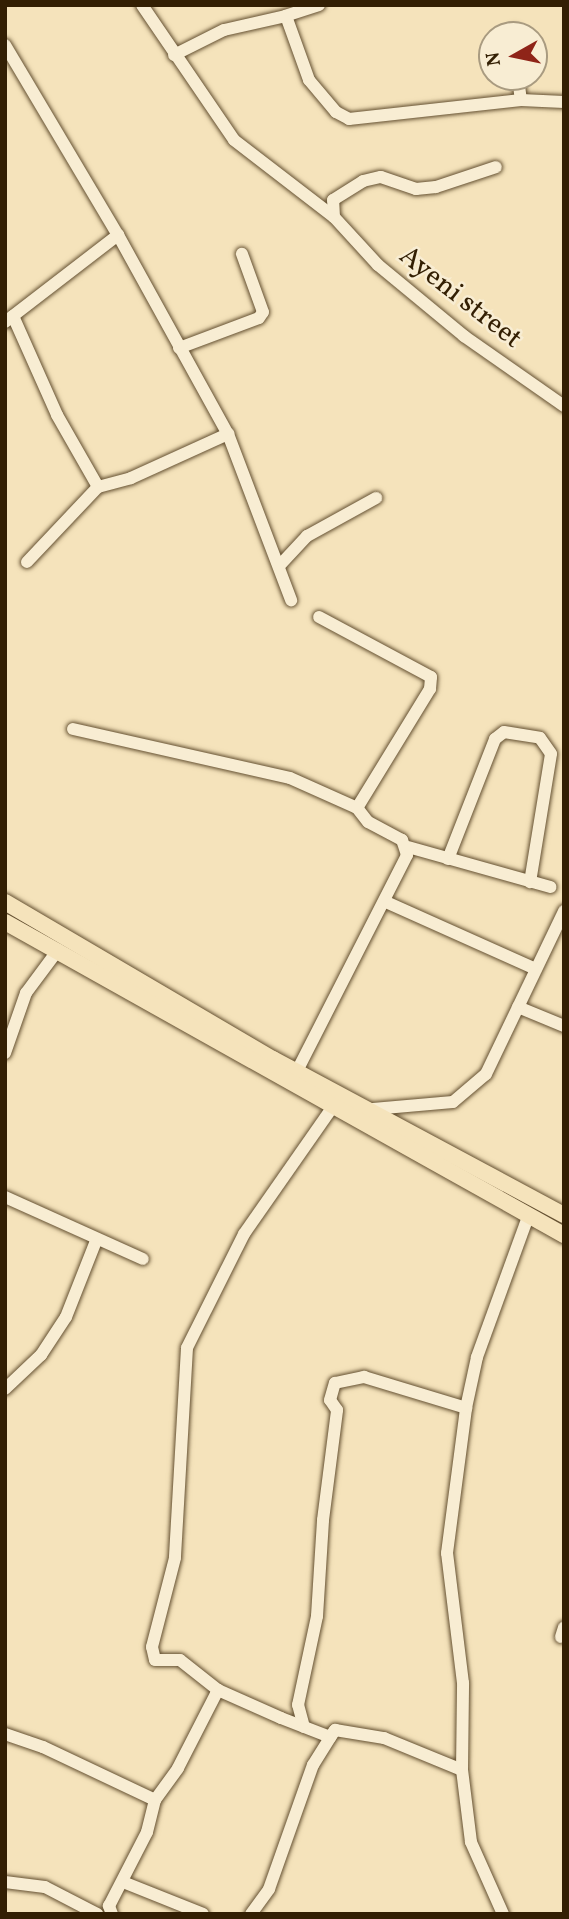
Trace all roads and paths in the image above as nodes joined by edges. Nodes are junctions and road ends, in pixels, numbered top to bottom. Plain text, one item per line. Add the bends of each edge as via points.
1 (142, 5) edge
2 (320, 5) edge
3 (286, 16) junction
4 (5, 45) edge
5 (174, 55) junction
6 (519, 91) edge
7 (521, 100) junction
8 (564, 103) edge
9 (496, 167) dead end
10 (334, 217) junction
11 (118, 235) junction
12 (242, 254) dead end
13 (9, 319) edge
14 (179, 348) junction
15 (564, 406) edge
16 (228, 434) junction
17 (98, 487) junction
18 (376, 498) dead end
19 (27, 562) dead end
20 (280, 565) junction
21 (291, 600) dead end
22 (320, 617) dead end
23 (73, 729) dead end
24 (357, 808) junction
25 (408, 847) junction
26 (448, 859) junction
27 (530, 882) junction
28 (550, 887) dead end
29 (5, 902) edge
30 (386, 902) junction
31 (564, 911) edge
32 (5, 922) edge
33 (58, 950) junction
34 (536, 969) junction
35 (518, 1007) junction
36 (564, 1027) edge
37 (211, 1030) junction
38 (5, 1053) edge
39 (297, 1071) junction
40 (334, 1105) junction
41 (373, 1109) junction
42 (5, 1197) edge
43 (529, 1214) junction
44 (564, 1215) edge
45 (564, 1235) edge
46 (96, 1241) junction
47 (143, 1259) dead end
48 (5, 1389) edge
49 (466, 1408) junction
50 (218, 1690) junction
51 (304, 1727) junction
52 (335, 1730) junction
53 (5, 1734) edge
54 (462, 1770) junction
55 (155, 1800) junction
56 (5, 1882) edge
57 (123, 1882) junction
58 (97, 1914) edge
59 (112, 1914) edge
60 (203, 1914) edge
61 (251, 1914) edge
62 (503, 1914) edge

1 - 5 street
2 - 3 street
3 - 5 street via 224,30
3 - 7 street via 309,80 336,112 349,119
4 - 11 street
5 - 10 street via 234,140
6 - 7 street
7 - 8 street
9 - 10 street via 436,187 416,189 382,177 363,181 333,200
10 - 15 street, Ayeni street via 377,265 464,336
11 - 13 street
11 - 14 street
12 - 14 street via 263,312 259,318
13 - 17 street
14 - 16 street
16 - 17 street via 131,478
16 - 20 street
17 - 19 street
18 - 20 street via 307,536
20 - 21 street
22 - 24 street via 431,677 430,690
23 - 24 street via 290,778
24 - 25 street via 368,822
25 - 26 street
25 - 30 street
26 - 27 street
26 - 27 street via 495,739 504,732 540,738 551,754
27 - 28 street
29 - 37 main road
30 - 34 street
30 - 39 street
31 - 34 street
32 - 33 main road
33 - 37 main road
33 - 38 street via 26,993
34 - 35 street
35 - 36 street
35 - 41 street via 486,1074 453,1102
37 - 39 main road
37 - 40 main road via 307,1095
39 - 41 main road
40 - 43 main road
40 - 50 street via 244,1234 187,1348 175,1559 152,1647 155,1660 180,1660
41 - 44 main road
42 - 46 street
43 - 45 main road
43 - 49 street via 489,1318
46 - 47 street
46 - 48 street via 66,1317 41,1355
49 - 51 street via 364,1377 335,1382 330,1400 337,1410 317,1616 298,1705
49 - 54 street via 447,1553 463,1683
50 - 51 street
50 - 55 street via 178,1768
51 - 52 street via 330,1737
52 - 54 street via 384,1738
52 - 61 street via 313,1765 268,1889
53 - 55 street
54 - 62 street via 471,1842
55 - 57 street via 147,1832
56 - 58 street via 45,1886
57 - 59 street via 109,1906
57 - 60 street

